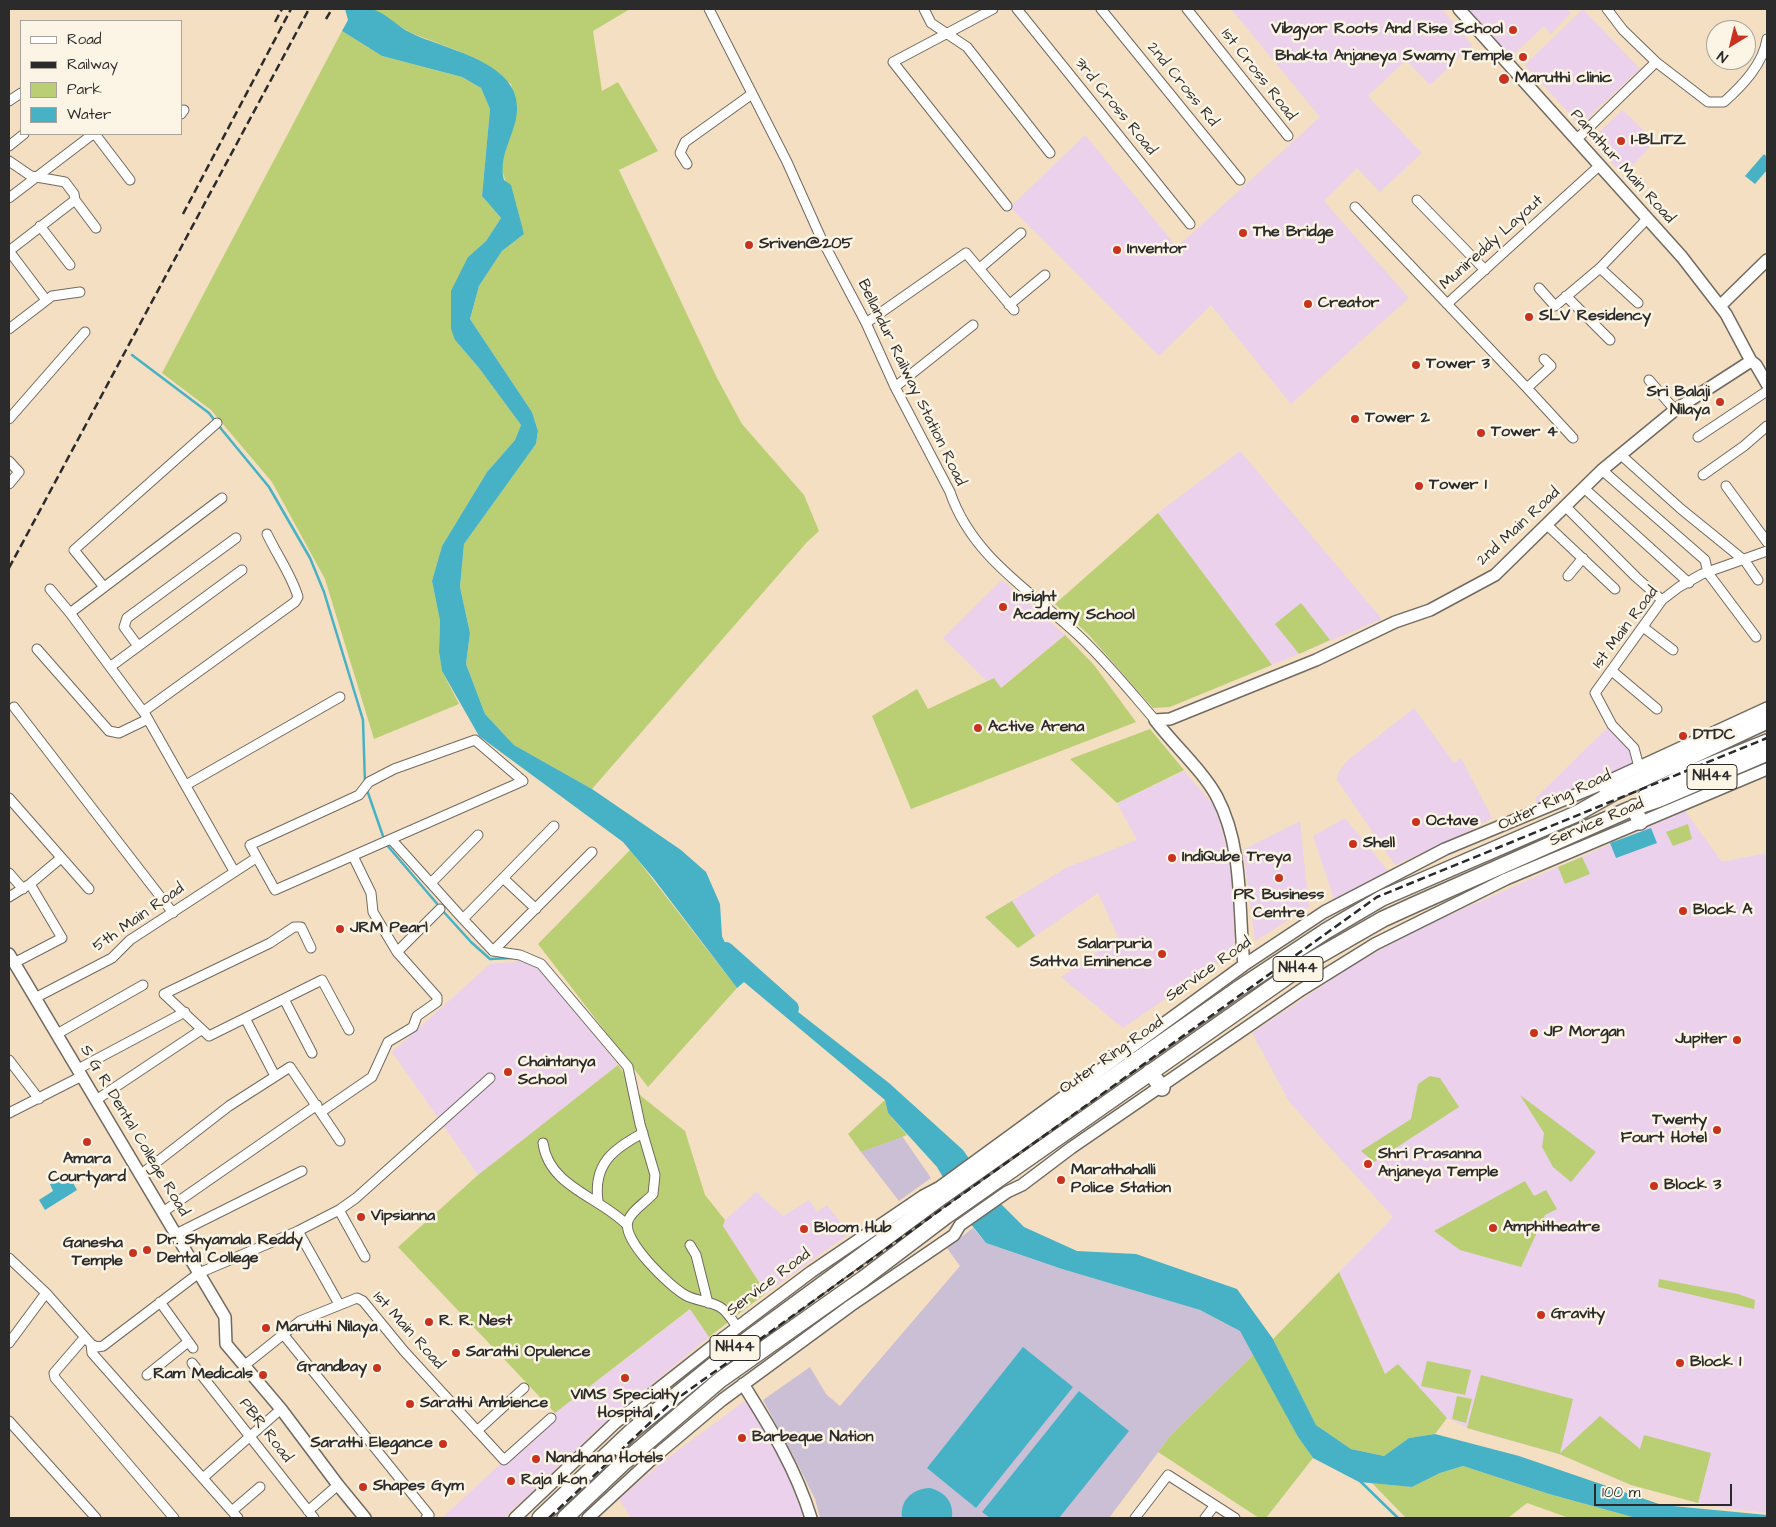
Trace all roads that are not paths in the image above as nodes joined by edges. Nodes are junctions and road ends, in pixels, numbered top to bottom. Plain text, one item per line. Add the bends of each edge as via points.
1 (709, 9) edge
2 (924, 9) edge
3 (993, 9) edge
4 (1017, 9) edge
5 (1102, 9) edge
6 (1187, 9) edge
7 (1458, 9) edge
8 (1607, 9) edge
9 (946, 34) junction
10 (1767, 38) edge
11 (1656, 62) junction
12 (20, 94) edge
13 (752, 94) junction
14 (9, 102) edge
15 (23, 135) edge
16 (93, 135) edge
17 (95, 135) edge
18 (1288, 136) dead end
19 (1576, 140) junction
20 (9, 146) edge
21 (1050, 153) dead end
22 (9, 161) edge
23 (688, 164) dead end
24 (1599, 166) junction
25 (37, 177) junction
26 (130, 180) dead end
27 (1240, 180) dead end
28 (9, 198) edge
29 (75, 200) junction
30 (1418, 200) dead end
31 (1007, 206) dead end
32 (1355, 207) dead end
33 (1647, 219) junction
34 (1190, 224) dead end
35 (40, 226) junction
36 (96, 228) dead end
37 (1021, 234) dead end
38 (9, 251) edge
39 (1767, 260) edge
40 (70, 265) dead end
41 (980, 268) junction
42 (1600, 268) junction
43 (1767, 268) edge
44 (1485, 270) junction
45 (1045, 274) dead end
46 (1539, 288) dead end
47 (80, 292) dead end
48 (1566, 296) junction
49 (46, 300) junction
50 (1638, 303) dead end
51 (1447, 304) junction
52 (1724, 306) junction
53 (866, 323) junction
54 (973, 325) dead end
55 (9, 329) edge
56 (85, 332) dead end
57 (1610, 340) dead end
58 (1544, 359) dead end
59 (1753, 363) junction
60 (1649, 380) dead end
61 (1767, 384) edge
62 (895, 387) junction
63 (1527, 388) junction
64 (1767, 391) edge
65 (1675, 410) junction
66 (9, 419) edge
67 (217, 423) dead end
68 (1767, 426) edge
69 (1698, 437) dead end
70 (1574, 438) dead end
71 (1621, 454) junction
72 (9, 460) edge
73 (1602, 470) junction
74 (1702, 475) dead end
75 (9, 484) edge
76 (1726, 486) dead end
77 (1584, 488) junction
78 (222, 498) dead end
79 (1566, 507) junction
80 (1546, 524) junction
81 (267, 534) dead end
82 (236, 538) dead end
83 (1767, 542) edge
84 (1767, 551) edge
85 (1583, 558) junction
86 (1745, 561) junction
87 (242, 570) dead end
88 (1708, 573) junction
89 (1568, 576) dead end
90 (1758, 580) dead end
91 (1689, 583) junction
92 (104, 587) junction
93 (1615, 588) dead end
94 (50, 589) dead end
95 (1662, 600) junction
96 (70, 613) junction
97 (1643, 627) junction
98 (1756, 637) dead end
99 (138, 646) junction
100 (37, 650) dead end
101 (1673, 650) dead end
102 (110, 666) junction
103 (1612, 671) junction
104 (340, 697) dead end
105 (14, 707) dead end
106 (1767, 708) edge
107 (1657, 709) dead end
108 (146, 715) junction
109 (1155, 720) junction
110 (1767, 721) edge
111 (1767, 742) edge
112 (1767, 754) edge
113 (1639, 767) junction
114 (1767, 769) edge
115 (186, 785) junction
116 (1609, 788) junction
117 (9, 798) edge
118 (1631, 808) junction
119 (1640, 822) junction
120 (554, 826) dead end
121 (478, 835) dead end
122 (387, 841) junction
123 (592, 852) dead end
124 (353, 856) junction
125 (61, 858) junction
126 (256, 858) junction
127 (234, 870) junction
128 (9, 873) edge
129 (503, 878) junction
130 (431, 882) junction
131 (26, 886) junction
132 (89, 890) dead end
133 (9, 897) edge
134 (440, 909) dead end
135 (536, 909) junction
136 (173, 913) junction
137 (463, 919) junction
138 (311, 948) dead end
139 (492, 951) junction
140 (397, 952) junction
141 (11, 959) edge
142 (1244, 964) junction
143 (143, 985) dead end
144 (35, 998) junction
145 (284, 999) junction
146 (185, 1012) junction
147 (244, 1018) junction
148 (201, 1030) junction
149 (349, 1030) dead end
150 (57, 1034) junction
151 (312, 1053) dead end
152 (9, 1060) edge
153 (1150, 1072) junction
154 (80, 1073) junction
155 (275, 1076) junction
156 (490, 1078) dead end
157 (1162, 1088) junction
158 (39, 1099) junction
159 (96, 1100) junction
160 (319, 1108) junction
161 (10, 1111) edge
162 (643, 1134) junction
163 (340, 1141) dead end
164 (543, 1143) dead end
165 (981, 1164) junction
166 (302, 1171) dead end
167 (140, 1176) junction
168 (943, 1191) junction
169 (598, 1201) junction
170 (339, 1210) junction
171 (163, 1212) junction
172 (627, 1225) junction
173 (298, 1231) junction
174 (176, 1234) junction
175 (690, 1245) dead end
176 (365, 1257) dead end
177 (9, 1258) edge
178 (199, 1273) junction
179 (46, 1293) junction
180 (160, 1302) junction
181 (708, 1303) junction
182 (339, 1304) junction
183 (737, 1327) junction
184 (284, 1334) junction
185 (88, 1341) junction
186 (9, 1343) edge
187 (192, 1363) dead end
188 (245, 1365) junction
189 (147, 1374) dead end
190 (743, 1384) junction
191 (524, 1388) dead end
192 (281, 1409) junction
193 (551, 1418) dead end
194 (9, 1421) edge
195 (477, 1431) junction
196 (251, 1436) junction
197 (204, 1477) junction
198 (338, 1485) junction
199 (260, 1487) dead end
200 (1215, 1505) junction
201 (235, 1515) edge
202 (311, 1515) edge
203 (96, 1518) edge
204 (174, 1518) edge
205 (366, 1518) edge
206 (426, 1518) edge
207 (515, 1518) edge
208 (540, 1518) edge
209 (565, 1518) edge
210 (588, 1518) edge
211 (811, 1518) edge
212 (1135, 1518) edge
213 (1205, 1518) edge
214 (1234, 1518) edge

1 - 13 street, Bellandur Railway Station Road
2 - 9 street via 931,23
3 - 9 street
4 - 34 street, 3rd Cross Road
5 - 27 street, 2nd Cross Rd
6 - 18 street, 1st Cross Road
7 - 19 street, Panathur Main Road
8 - 11 street via 1623,30
9 - 21 street via 967,47
9 - 31 street via 893,62
10 - 11 street via 1766,47 1748,80 1724,102 1708,102
11 - 19 street
12 - 14 street
13 - 23 street via 686,142 680,153
13 - 53 street, Bellandur Railway Station Road
15 - 20 street
16 - 25 street
17 - 26 street
19 - 24 street, Panathur Main Road
22 - 25 street
24 - 33 street, Panathur Main Road
24 - 44 street, Munireddy Layout
25 - 28 street
25 - 29 street via 65,182
29 - 35 street
29 - 36 street
30 - 44 street
32 - 51 street
33 - 42 street
33 - 52 street, Panathur Main Road
35 - 38 street
35 - 40 street
37 - 41 street
38 - 49 street
39 - 52 street
41 - 45 street via 1012,307
41 - 53 street via 966,253
42 - 48 street
42 - 50 street
43 - 52 street
44 - 51 street, Munireddy Layout
46 - 48 street via 1555,306
47 - 49 street via 52,296
48 - 57 street
49 - 55 street
51 - 63 street, Munireddy Layout
52 - 59 street, Panathur Main Road
53 - 62 street, Bellandur Railway Station Road
54 - 62 street
56 - 66 street
58 - 63 street via 1550,366
59 - 61 street, Panathur Main Road
59 - 65 street, 2nd Main Road
60 - 65 street
62 - 109 street, Bellandur Railway Station Road via 956,509 979,547 1097,654
63 - 70 street, Munireddy Layout
64 - 69 street
65 - 71 street, 2nd Main Road
67 - 92 street via 74,550
68 - 74 street
71 - 73 street, 2nd Main Road
71 - 86 street
72 - 75 street via 19,472
73 - 77 street, 2nd Main Road
73 - 88 street via 1705,560
76 - 83 street
77 - 79 street, 2nd Main Road
77 - 91 street
78 - 92 street
79 - 80 street, 2nd Main Road
79 - 95 street
80 - 85 street
80 - 109 street, 2nd Main Road via 1495,575 1430,610 1395,622 1316,660 1170,718
81 - 108 street via 294,584 298,597 295,602
82 - 99 street via 127,618 124,627
84 - 86 street, 1st Main Road
85 - 89 street
85 - 93 street
86 - 88 street, 1st Main Road
86 - 90 street
87 - 99 street
88 - 91 street, 1st Main Road
88 - 98 street
91 - 95 street, 1st Main Road
92 - 96 street
94 - 96 street
95 - 97 street, 1st Main Road
96 - 102 street
97 - 101 street
97 - 103 street, 1st Main Road
99 - 102 street
100 - 108 street via 109,731 119,733
102 - 108 street
103 - 107 street
103 - 113 street, 1st Main Road via 1595,692 1612,725 1634,748
104 - 115 street
105 - 136 street
106 - 113 street, Service Road
108 - 115 street
109 - 142 street via 1217,796 1232,832
110 - 116 highway, Outer Ring Road / NH44
111 - 118 highway via 1669,783
112 - 118 highway, NH44
113 - 116 street, Service Road
114 - 119 street, Service Road
115 - 127 street
116 - 142 street, Service Road via 1429,857 1324,912
116 - 165 highway, Outer Ring Road / NH44 via 1576,814 1382,898 1345,919
117 - 125 street
118 - 119 highway
118 - 153 highway, NH44 via 1416,904 1348,938 1308,962
119 - 157 street, Service Road via 1472,895 1375,944 1301,990
120 - 129 street
121 - 130 street
122 - 124 street
122 - 126 street via 523,780 475,740 394,770 369,782 359,795 250,845
122 - 130 street
123 - 135 street
124 - 126 street via 275,890
124 - 140 street via 371,893 373,912
125 - 131 street
125 - 132 street
126 - 127 street, 5th Main Road
127 - 136 street, 5th Main Road
128 - 131 street
129 - 135 street
129 - 137 street
130 - 137 street
131 - 133 street
131 - 141 street via 62,938
134 - 140 street
135 - 139 street
136 - 144 street, 5th Main Road via 130,940 112,958
137 - 139 street
138 - 146 street via 301,927 294,928 270,943 164,994
139 - 162 street via 520,955 541,964 609,1043 628,1067
140 - 160 street via 437,997 437,1002 418,1016 413,1027 388,1042 372,1077
141 - 144 street, S G R Dental College Road
142 - 165 street, Service Road via 993,1146
143 - 150 street
144 - 150 street, S G R Dental College Road
145 - 147 street
145 - 149 street via 322,980
145 - 151 street
146 - 148 street
146 - 154 street
147 - 148 street via 209,1036
147 - 155 street
148 - 159 street
150 - 154 street, S G R Dental College Road
152 - 158 street
153 - 157 highway
153 - 209 highway, NH44 via 720,1380
154 - 158 street
154 - 159 street, S G R Dental College Road
155 - 160 street via 290,1067
155 - 167 street via 228,1106
156 - 170 street
157 - 190 street, Service Road via 960,1225 954,1235
158 - 161 street
159 - 167 street, S G R Dental College Road
160 - 163 street
160 - 171 street
162 - 169 street via 613,1151 596,1184
162 - 172 street via 655,1175 655,1190 628,1219
164 - 169 street via 556,1173 569,1185
165 - 168 highway, Outer Ring Road / NH44
166 - 174 street
167 - 171 street, S G R Dental College Road
168 - 183 street, Service Road via 923,1196
168 - 208 highway, Outer Ring Road / NH44 via 722,1358 632,1431
169 - 172 street
170 - 173 street
170 - 176 street
171 - 174 street, S G R Dental College Road
172 - 181 street via 629,1236 638,1249 671,1285 687,1296
173 - 178 street
173 - 182 street
174 - 178 street, S G R Dental College Road
175 - 181 street via 696,1255
177 - 179 street
178 - 180 street
178 - 188 street, S G R Dental College Road via 225,1317 226,1344
179 - 185 street
179 - 186 street
180 - 185 street via 103,1346
180 - 189 street via 191,1345
181 - 183 street via 720,1307
182 - 184 street, 1st Main Road via 300,1321
182 - 195 street, 1st Main Road via 357,1298 363,1301
183 - 207 street, Service Road via 615,1424
184 - 188 street, 1st Main Road
184 - 206 street via 429,1515
185 - 197 street via 92,1353
185 - 204 street via 54,1373 55,1378
187 - 196 street, PBR Road
188 - 192 street, S G R Dental College Road
190 - 210 street, Service Road via 653,1458
190 - 211 street via 786,1456
191 - 195 street
192 - 196 street
192 - 198 street, S G R Dental College Road
193 - 195 street, 1st Main Road via 504,1460
194 - 203 street
196 - 197 street
196 - 202 street, PBR Road
197 - 201 street
198 - 202 street
198 - 205 street, S G R Dental College Road
199 - 201 street
200 - 212 street via 1168,1475
200 - 213 street
200 - 214 street

